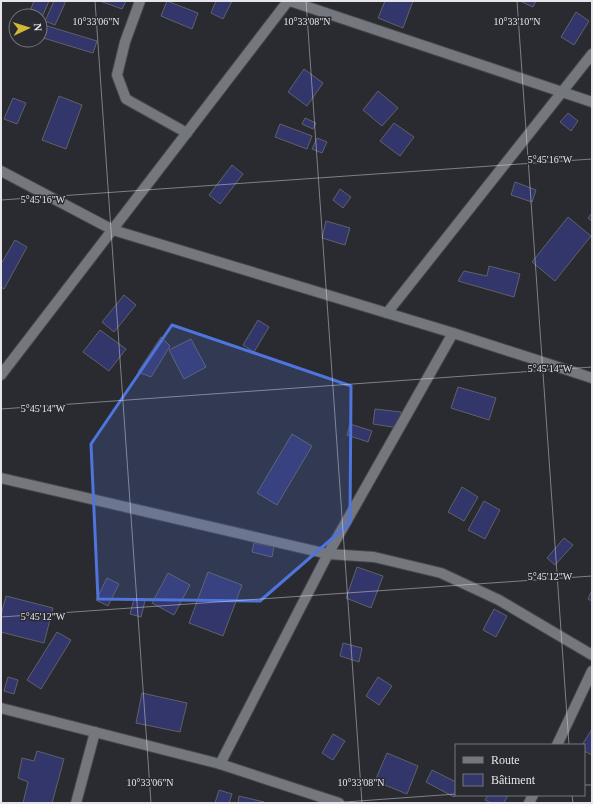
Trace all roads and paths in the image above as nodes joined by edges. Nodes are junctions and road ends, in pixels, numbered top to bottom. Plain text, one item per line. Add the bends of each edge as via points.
1 (140, 1) edge
2 (289, 1) edge
3 (592, 54) edge
4 (562, 92) junction
5 (592, 102) edge
6 (187, 133) junction
7 (1, 171) edge
8 (113, 230) junction
9 (387, 313) junction
10 (453, 332) junction
11 (1, 375) edge
12 (592, 378) edge
13 (1, 478) edge
14 (328, 554) junction
15 (592, 655) edge
16 (592, 671) edge
17 (1, 708) edge
18 (95, 732) junction
19 (557, 744) edge
20 (220, 764) junction
21 (76, 803) edge
22 (339, 803) edge

1 - 6 street via 125,42 117,75 119,81 126,99
2 - 4 street
2 - 6 street
3 - 4 street
4 - 5 street
4 - 9 street
6 - 8 street
7 - 8 street
8 - 9 street
8 - 11 street
9 - 10 street
10 - 12 street
10 - 14 street
13 - 14 street
14 - 15 street via 374,556 441,573 499,600
14 - 20 street
16 - 19 street
17 - 18 street
18 - 20 street
18 - 21 street
20 - 22 street

